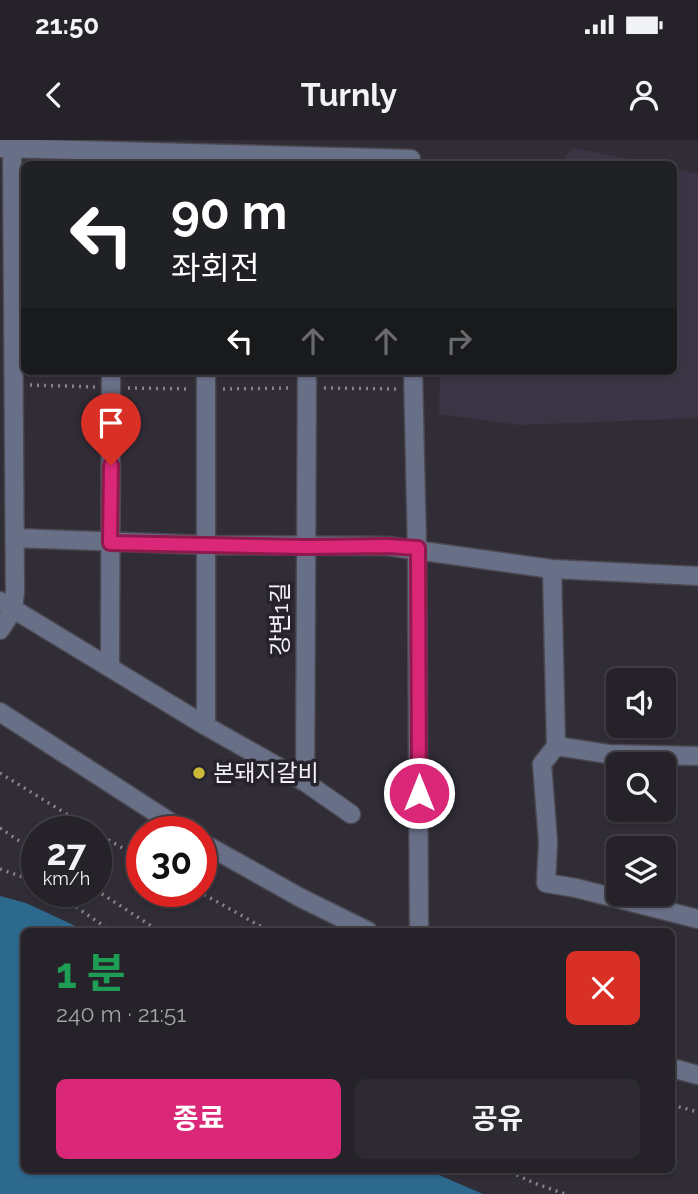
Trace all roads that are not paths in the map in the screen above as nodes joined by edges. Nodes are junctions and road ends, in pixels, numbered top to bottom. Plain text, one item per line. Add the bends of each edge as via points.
1 (411, 140) edge
2 (6, 148) edge
3 (303, 161) edge
4 (411, 161) edge
5 (13, 239) edge
6 (111, 375) edge
7 (206, 375) edge
8 (307, 375) edge
9 (414, 375) edge
10 (15, 538) junction
11 (110, 543) junction
12 (205, 545) junction
13 (305, 547) junction
14 (418, 548) junction
15 (552, 569) junction
16 (698, 576) edge
17 (7, 606) edge
18 (0, 631) edge
19 (110, 667) junction
20 (0, 712) edge
21 (206, 726) junction
22 (556, 746) junction
23 (698, 756) edge
24 (305, 782) junction
25 (351, 814) dead end
26 (161, 816) edge
27 (217, 851) edge
28 (698, 919) edge
29 (362, 928) edge
30 (419, 928) edge
31 (675, 1069) edge
32 (698, 1075) edge

1 - 4 street
2 - 3 street
2 - 5 street
5 - 10 street
6 - 11 street
7 - 12 street
8 - 13 street, 강변1길
9 - 14 street
10 - 11 street
10 - 17 street
11 - 12 street
11 - 19 street
12 - 13 street
12 - 21 street
13 - 14 street
13 - 24 street, 강변1길
14 - 15 street
14 - 30 street
15 - 16 street
15 - 22 street
17 - 18 street
17 - 19 street
19 - 21 street
20 - 26 street
21 - 24 street
22 - 23 street via 608,754
22 - 28 street via 542,764 546,883
24 - 25 street
27 - 29 street
31 - 32 street

